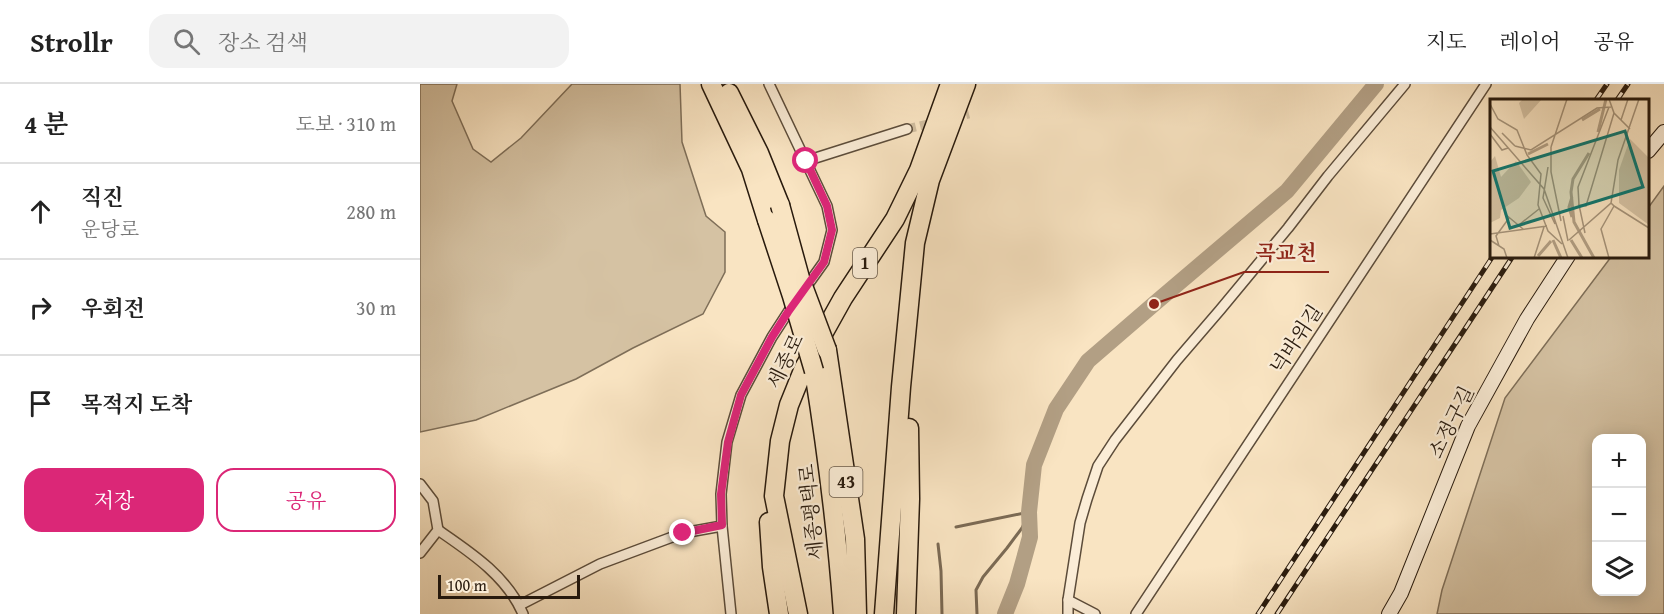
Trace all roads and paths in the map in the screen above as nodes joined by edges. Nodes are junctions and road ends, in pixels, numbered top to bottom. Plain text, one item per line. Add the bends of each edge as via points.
1 (711, 84) edge
2 (724, 84) edge
3 (769, 84) edge
4 (950, 84) edge
5 (966, 84) edge
6 (1405, 84) edge
7 (1486, 84) edge
8 (907, 129) tunnel mouth
9 (1664, 132) edge
10 (1649, 149) edge
11 (806, 161) junction
12 (1567, 258) edge
13 (907, 321) junction
14 (780, 441) junction
15 (420, 484) edge
16 (722, 525) junction
17 (438, 530) junction
18 (420, 553) edge
19 (1068, 600) junction
20 (522, 610) edge
21 (731, 614) edge
22 (779, 614) edge
23 (798, 614) edge
24 (843, 614) edge
25 (857, 614) edge
26 (884, 614) edge
27 (906, 614) edge
28 (1068, 614) edge
29 (1095, 614) edge
30 (1136, 614) edge
31 (1389, 614) edge

1 - 24 highway, 세종평택로 / 43, bridge via 751,169 814,371 827,451
2 - 25 highway, 세종평택로 / 43, bridge via 759,153 780,206 800,278 827,350 855,539
3 - 11 street
4 - 14 highway, 세종로 / 1 via 919,170 895,219 843,298 804,368
5 - 13 highway via 930,180 915,243
6 - 19 street via 1177,360 1098,466 1083,515
7 - 30 street, 넉바위길
8 - 11 street
9 - 10 street
11 - 16 street via 827,206 832,230 824,262 782,320 741,395 728,442 721,494
12 - 31 street, 소정구길 via 1527,319 1468,426
13 - 26 highway
13 - 27 highway via 910,499
14 - 22 highway via 767,494
14 - 23 highway, 세종로 / 1 via 774,496
15 - 17 street via 433,501
16 - 20 street via 683,533 600,564
16 - 21 street
17 - 18 street
17 - 20 street via 502,581
19 - 28 street
19 - 29 street

